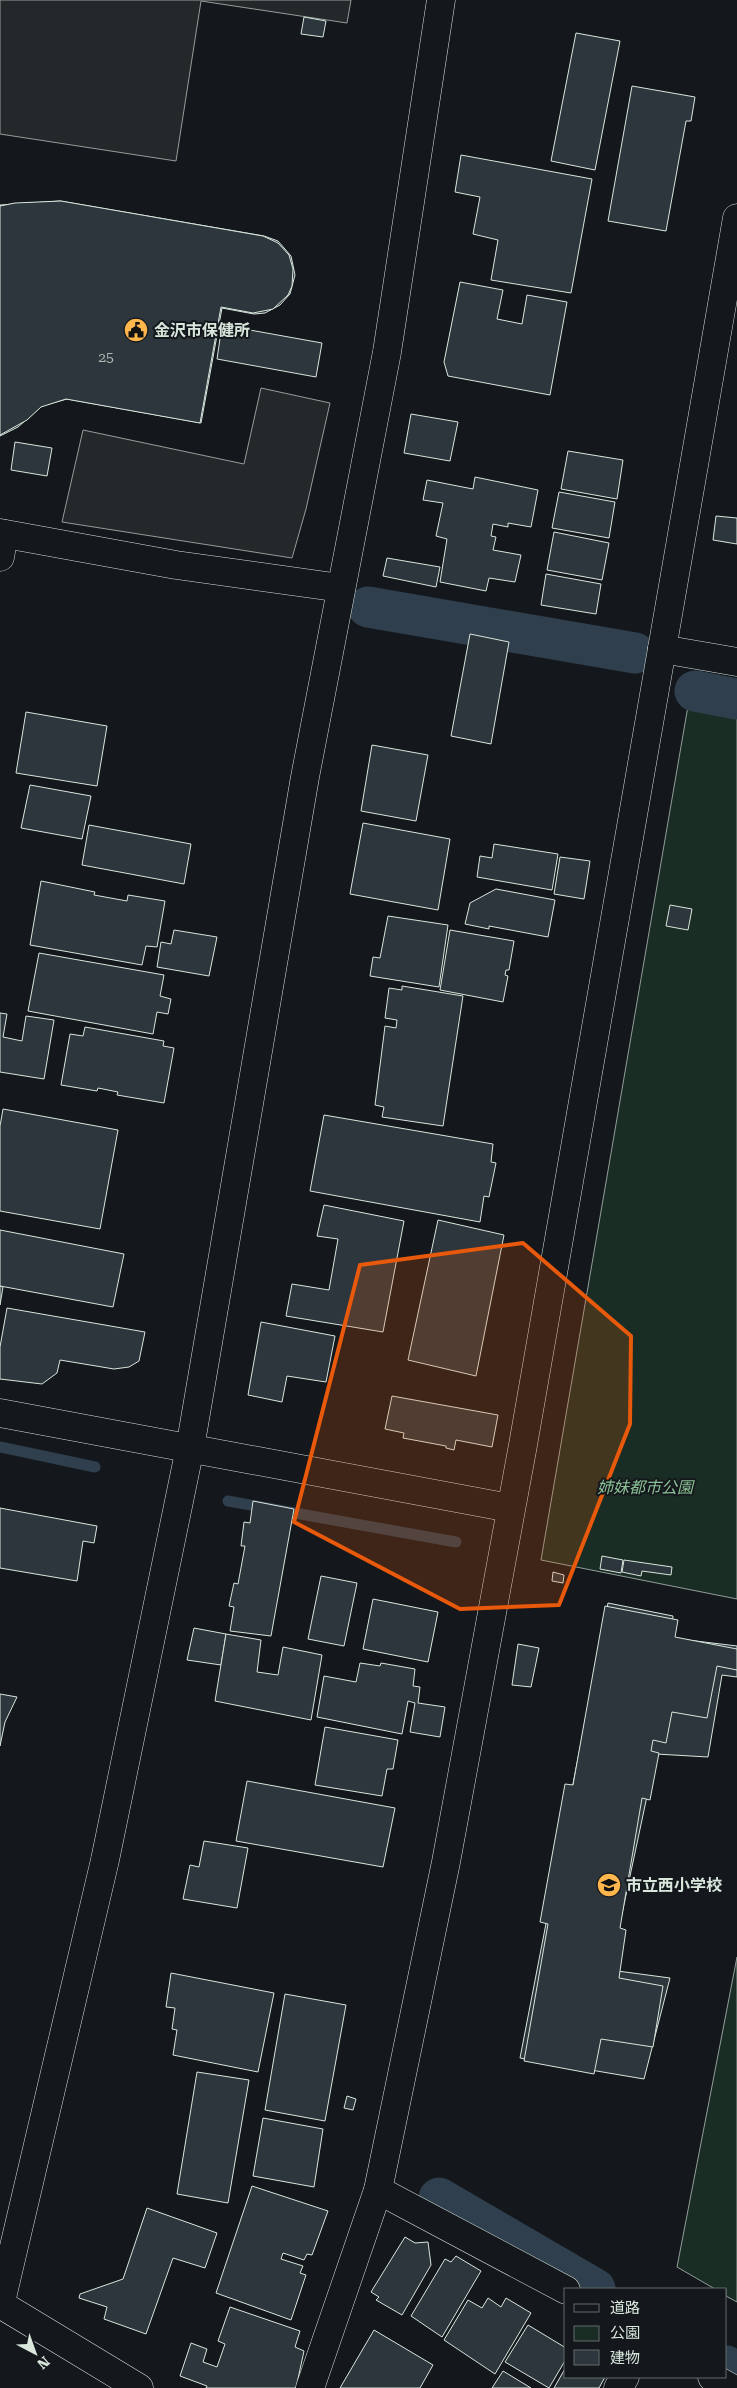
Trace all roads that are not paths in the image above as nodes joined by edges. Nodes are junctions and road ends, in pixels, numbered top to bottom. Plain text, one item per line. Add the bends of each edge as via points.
1 (441, 0) edge
2 (737, 218) edge
3 (2, 542) edge
4 (341, 588) junction
5 (662, 649) junction
6 (737, 662) edge
7 (0, 1413) edge
8 (190, 1448) junction
9 (510, 1508) junction
10 (378, 2190) junction
11 (564, 2289) edge
12 (0, 2304) edge
13 (714, 2378) edge
14 (139, 2388) edge
15 (310, 2388) edge
16 (731, 2388) edge

1 - 4 street via 387,352
2 - 5 street
3 - 4 street
4 - 8 street via 303,787
5 - 6 street
5 - 9 street
7 - 8 street
8 - 9 street
8 - 12 street via 105,1860
9 - 10 street via 446,1862
10 - 11 street
10 - 15 street
12 - 14 street
13 - 16 street

